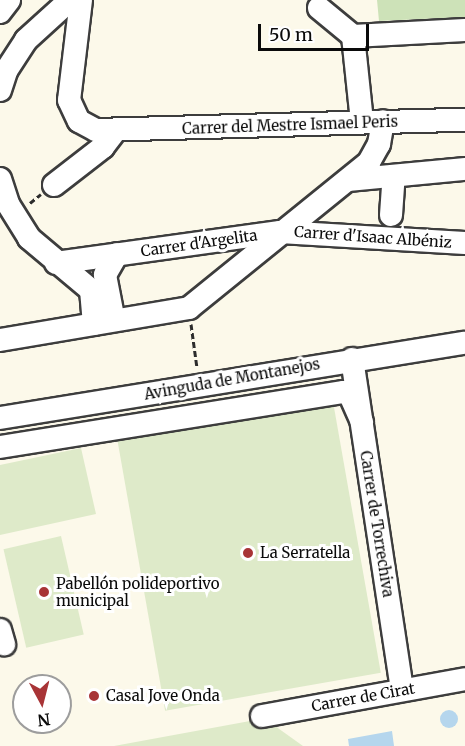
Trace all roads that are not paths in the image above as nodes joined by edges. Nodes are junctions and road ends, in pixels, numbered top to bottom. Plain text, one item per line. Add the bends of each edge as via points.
1 (9, 0) edge
2 (70, 0) edge
3 (81, 0) edge
4 (319, 8) dead end
5 (0, 12) edge
6 (465, 30) edge
7 (353, 42) junction
8 (0, 90) edge
9 (465, 120) edge
10 (373, 121) junction
11 (115, 131) junction
12 (465, 169) edge
13 (394, 176) junction
14 (0, 179) edge
15 (348, 180) junction
16 (54, 185) road end
17 (7, 208) edge
18 (391, 215) dead end
19 (280, 232) junction
20 (465, 243) edge
21 (111, 255) junction
22 (56, 262) junction
23 (92, 290) junction
24 (118, 320) junction
25 (94, 324) junction
26 (0, 340) edge
27 (465, 343) edge
28 (352, 359) junction
29 (0, 418) edge
30 (362, 422) junction
31 (0, 447) edge
32 (465, 679) edge
33 (402, 689) junction
34 (262, 716) dead end

1 - 5 street
2 - 8 street via 26,40 6,71
3 - 11 street, Carrer del Mestre Ismael Peris via 68,94 79,121 96,130
4 - 7 street
6 - 7 street via 380,34
7 - 10 street, Carrer d'Argelita
9 - 10 street, Carrer del Mestre Ismael Peris
10 - 11 street, Carrer del Mestre Ismael Peris
10 - 15 street, Carrer d'Argelita via 375,154
11 - 16 street via 103,147
12 - 13 street
13 - 15 street
13 - 18 street
14 - 17 street
15 - 19 street, Carrer d'Argelita
17 - 22 street via 36,246
19 - 20 street, Carrer d'Isaac Albéniz
19 - 21 street, Carrer d'Argelita
19 - 24 street, Carrer d'Argelita via 189,308
21 - 22 street, Carrer d'Argelita
21 - 23 street
21 - 24 street via 105,275 109,307
22 - 23 street
23 - 25 street
24 - 25 street
25 - 26 street
27 - 28 street, Avinguda de Montanejos
28 - 29 street, Avinguda de Montanejos
28 - 30 street, Carrer de Torrechiva
30 - 31 street via 350,395 344,392
30 - 33 street, Carrer de Torrechiva
32 - 33 street, Carrer de Cirat
33 - 34 street, Carrer de Cirat

